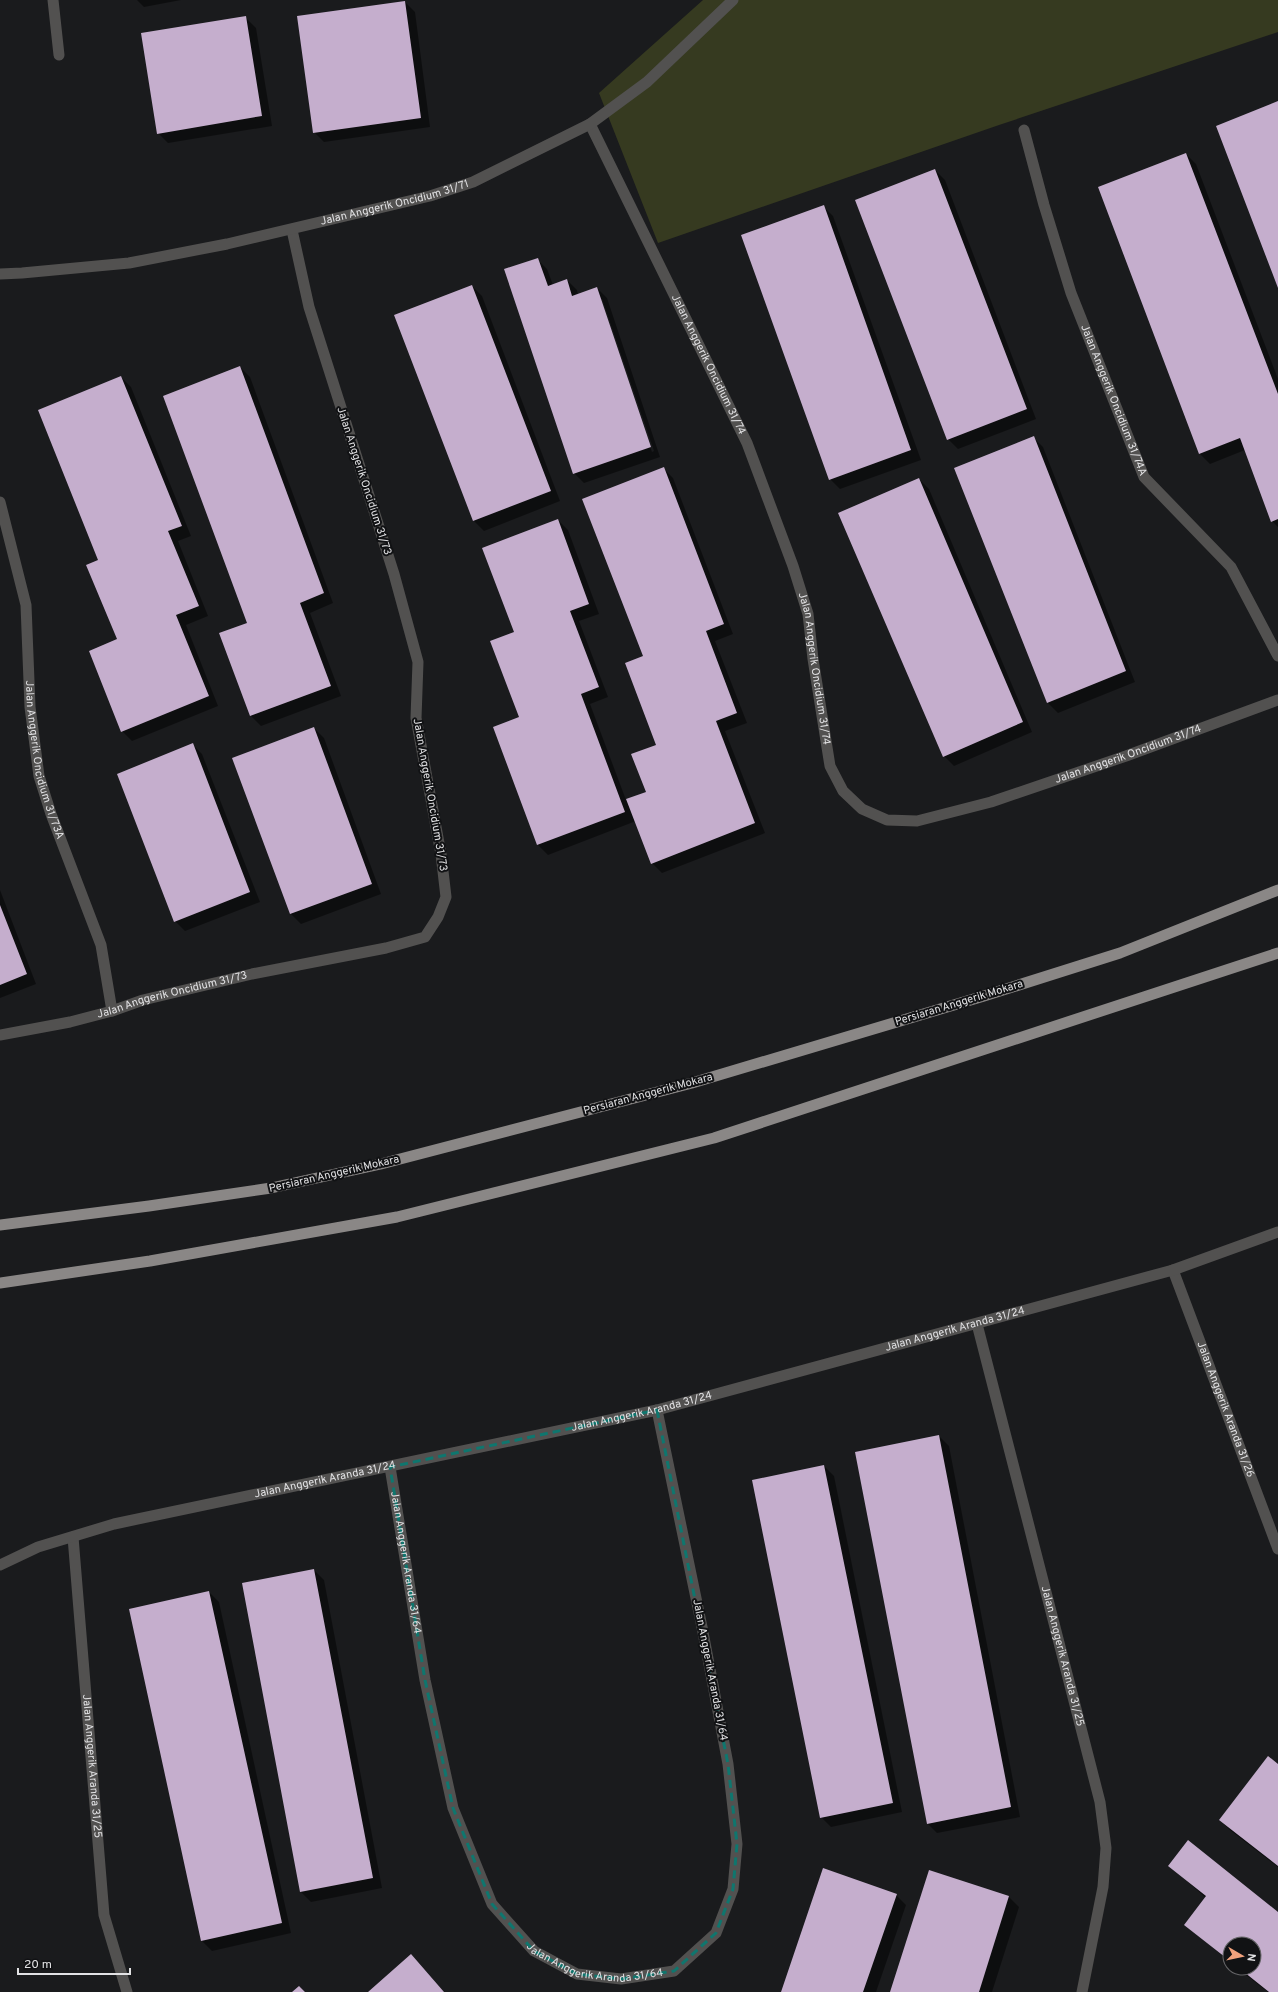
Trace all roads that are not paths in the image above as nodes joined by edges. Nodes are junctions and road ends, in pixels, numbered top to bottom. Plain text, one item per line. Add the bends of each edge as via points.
1 (53, 0) edge
2 (733, 0) edge
3 (59, 55) dead end
4 (590, 124) junction
5 (1024, 130) dead end
6 (292, 230) junction
7 (0, 274) edge
8 (0, 502) edge
9 (1278, 656) edge
10 (1278, 700) edge
11 (1278, 890) edge
12 (1278, 953) edge
13 (112, 1011) junction
14 (0, 1035) edge
15 (0, 1225) edge
16 (1278, 1232) edge
17 (1173, 1270) junction
18 (0, 1283) edge
19 (977, 1324) junction
20 (657, 1410) junction
21 (390, 1467) junction
22 (73, 1537) junction
23 (1278, 1549) edge
24 (0, 1565) edge
25 (127, 1992) edge
26 (1082, 1992) edge

1 - 3 street
2 - 4 street, Jalan Anggerik Oncidium 31/71 via 647,82
4 - 6 street, Jalan Anggerik Oncidium 31/71 via 473,182 430,196
4 - 10 street, Jalan Anggerik Oncidium 31/74 via 747,443 808,614 830,766 843,790 862,809 887,820 917,821 991,802
5 - 9 street, Jalan Anggerik Oncidium 31/74A via 1044,205 1072,293 1144,478 1231,567
6 - 7 street, Jalan Anggerik Oncidium 31/71 via 129,263
6 - 13 street, Jalan Anggerik Oncidium 31/73 via 309,307 394,574 418,662 416,718 441,854 446,897 438,917 425,937 386,948 252,974 143,1000
8 - 13 street, Jalan Anggerik Oncidium 31/73A via 26,605 30,707 39,776 51,814 102,945
11 - 15 main road, Persiaran Anggerik Mokara via 1120,953 976,999 647,1095 382,1164 271,1188
12 - 18 main road via 714,1138 397,1217 150,1261
13 - 14 street, Jalan Anggerik Oncidium 31/73
16 - 17 street, Jalan Anggerik Aranda 31/24
17 - 19 street, Jalan Anggerik Aranda 31/24
17 - 23 street, Jalan Anggerik Aranda 31/26
19 - 20 street, Jalan Anggerik Aranda 31/24
19 - 26 street, Jalan Anggerik Aranda 31/25 via 1100,1802 1106,1848 1104,1886
20 - 21 street, Jalan Anggerik Aranda 31/24
20 - 21 street, Jalan Anggerik Aranda 31/64 via 727,1756 737,1844 733,1889 716,1933 674,1971 621,1979 577,1974 534,1951 492,1904 453,1808 425,1680
21 - 22 street, Jalan Anggerik Aranda 31/24 via 114,1524
22 - 24 street, Jalan Anggerik Aranda 31/24 via 38,1547
22 - 25 street, Jalan Anggerik Aranda 31/25 via 104,1915

